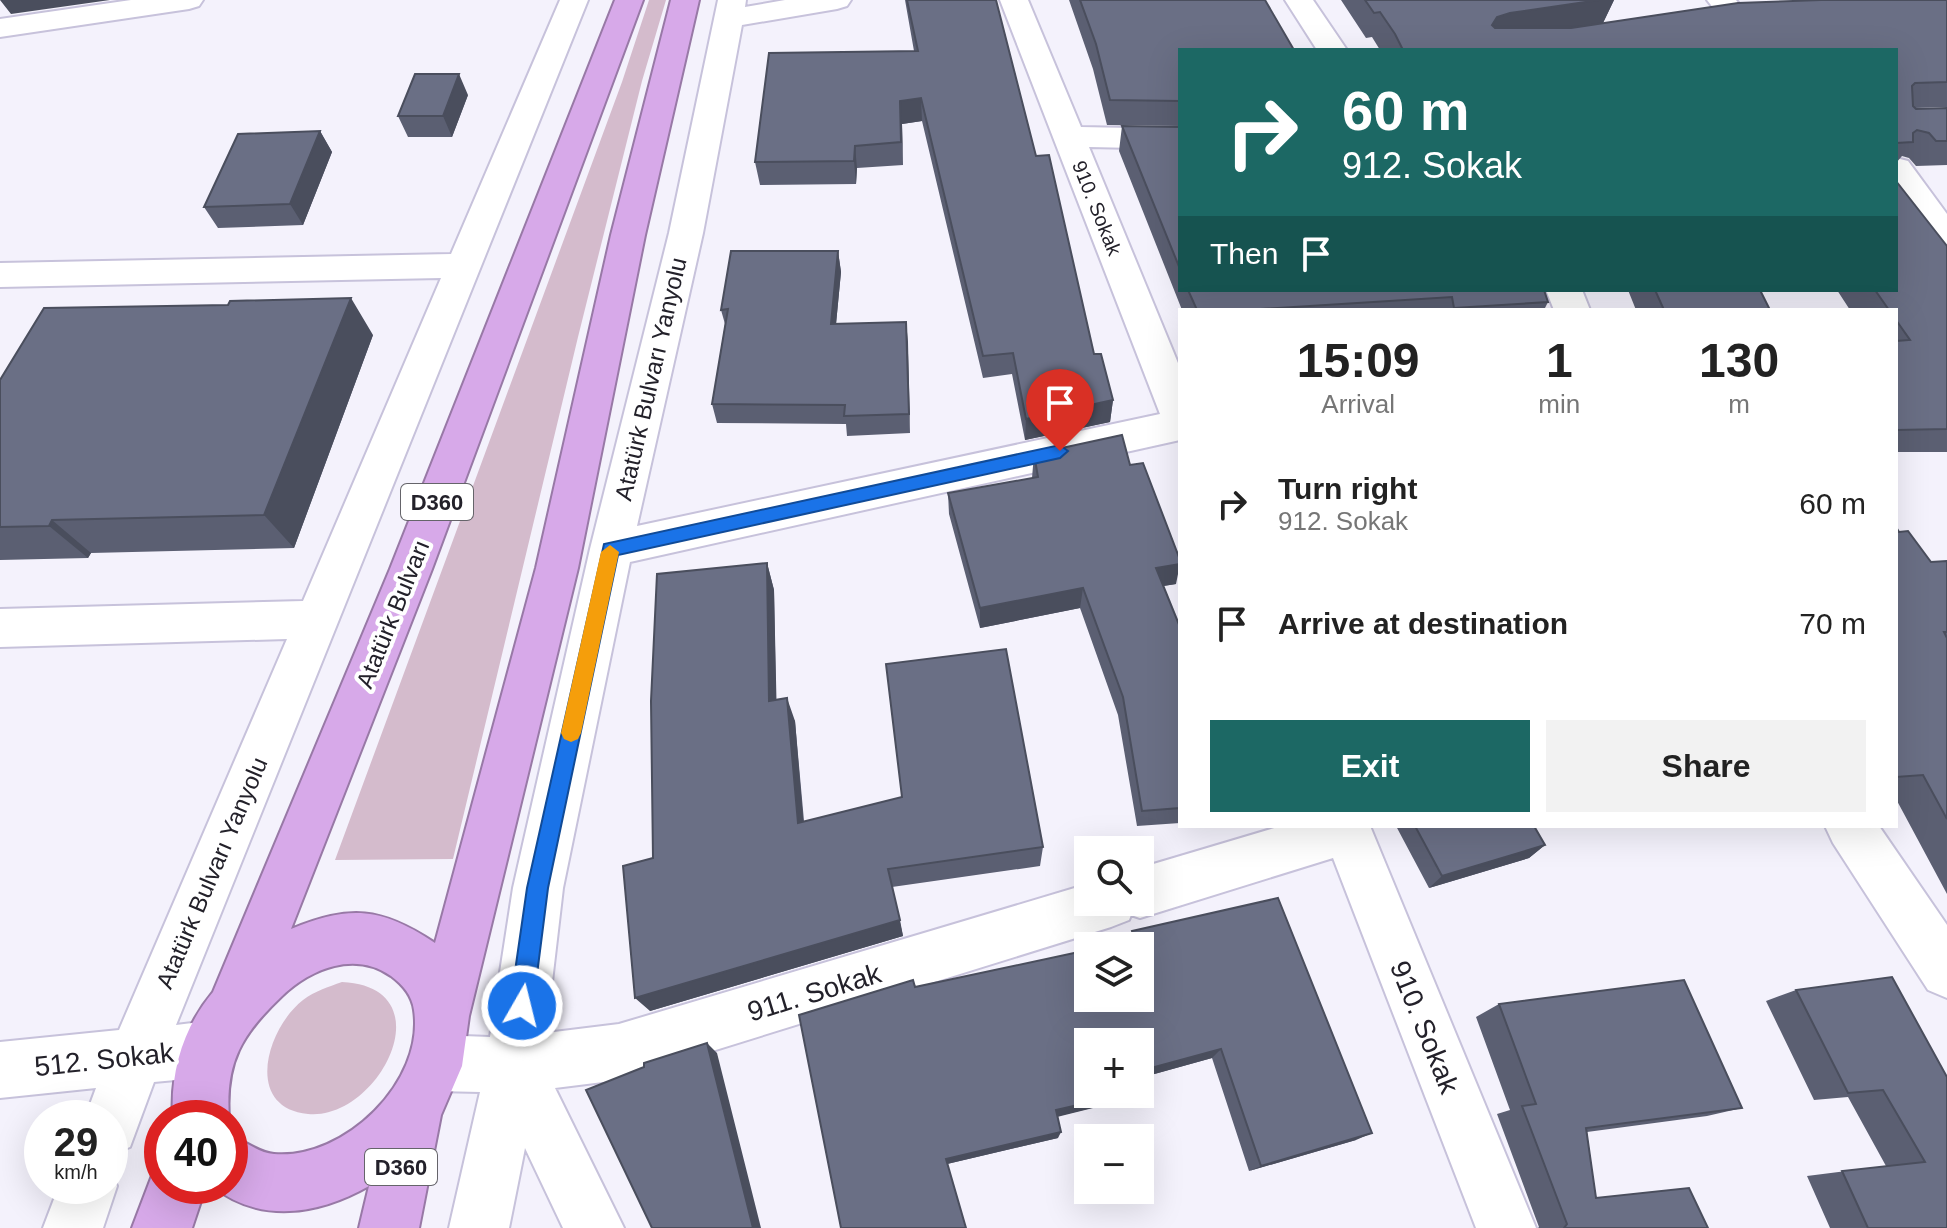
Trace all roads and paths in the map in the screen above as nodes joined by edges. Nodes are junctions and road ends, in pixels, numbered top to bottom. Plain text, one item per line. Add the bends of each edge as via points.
1 (189, 0) edge
2 (574, 0) edge
3 (629, 0) edge
4 (685, 0) edge
5 (837, 0) edge
6 (1014, 0) edge
7 (1299, 0) edge
8 (730, 9) edge
9 (1731, 12) edge
10 (0, 28) edge
11 (1331, 48) edge
12 (1759, 48) edge
13 (1068, 137) junction
14 (1178, 139) edge
15 (1898, 171) edge
16 (1947, 238) edge
17 (465, 266) junction
18 (0, 275) edge
19 (1170, 364) edge
20 (1178, 405) edge
21 (1178, 425) edge
22 (611, 549) junction
23 (318, 619) junction
24 (0, 628) edge
25 (1346, 828) edge
26 (1851, 828) edge
27 (1154, 889) edge
28 (1074, 913) edge
29 (1947, 971) edge
30 (236, 1001) junction
31 (208, 1049) junction
32 (136, 1056) junction
33 (431, 1061) junction
34 (514, 1065) junction
35 (0, 1070) edge
36 (120, 1100) edge
37 (199, 1100) edge
38 (248, 1177) edge
39 (82, 1204) edge
40 (171, 1204) edge
41 (73, 1228) edge
42 (162, 1228) edge
43 (389, 1228) edge
44 (479, 1228) edge
45 (594, 1228) edge
46 (1506, 1228) edge

1 - 10 street
2 - 17 street, Atatürk Bulvarı Yanyolu
3 - 30 highway, Atatürk Bulvarı / D360 via 422,540
4 - 33 highway, D360 via 557,568
5 - 8 street
6 - 13 street, 910. Sokak
7 - 11 street
8 - 22 street, Atatürk Bulvarı Yanyolu via 686,233
9 - 12 street
13 - 14 street
13 - 19 street, 910. Sokak
15 - 16 street
17 - 18 street
17 - 23 street, Atatürk Bulvarı Yanyolu
19 - 20 street, 910. Sokak
21 - 22 street
22 - 34 street, Atatürk Bulvarı Yanyolu via 538,888
23 - 24 street
23 - 32 street, Atatürk Bulvarı Yanyolu
25 - 27 street
25 - 46 street, 910. Sokak
26 - 29 street
28 - 34 street, 911. Sokak via 619,1052
30 - 31 highway
30 - 33 highway via 276,965 320,942 364,937 403,949 430,975
31 - 32 street, 512. Sokak
31 - 37 highway
32 - 35 street, 512. Sokak
32 - 36 street, Atatürk Bulvarı Yanyolu
33 - 34 street, 911. Sokak
33 - 38 highway via 381,1145 337,1173 290,1184
33 - 43 highway, D360
34 - 44 street, Atatürk Bulvarı Yanyolu
34 - 45 street
39 - 41 street
40 - 42 highway

